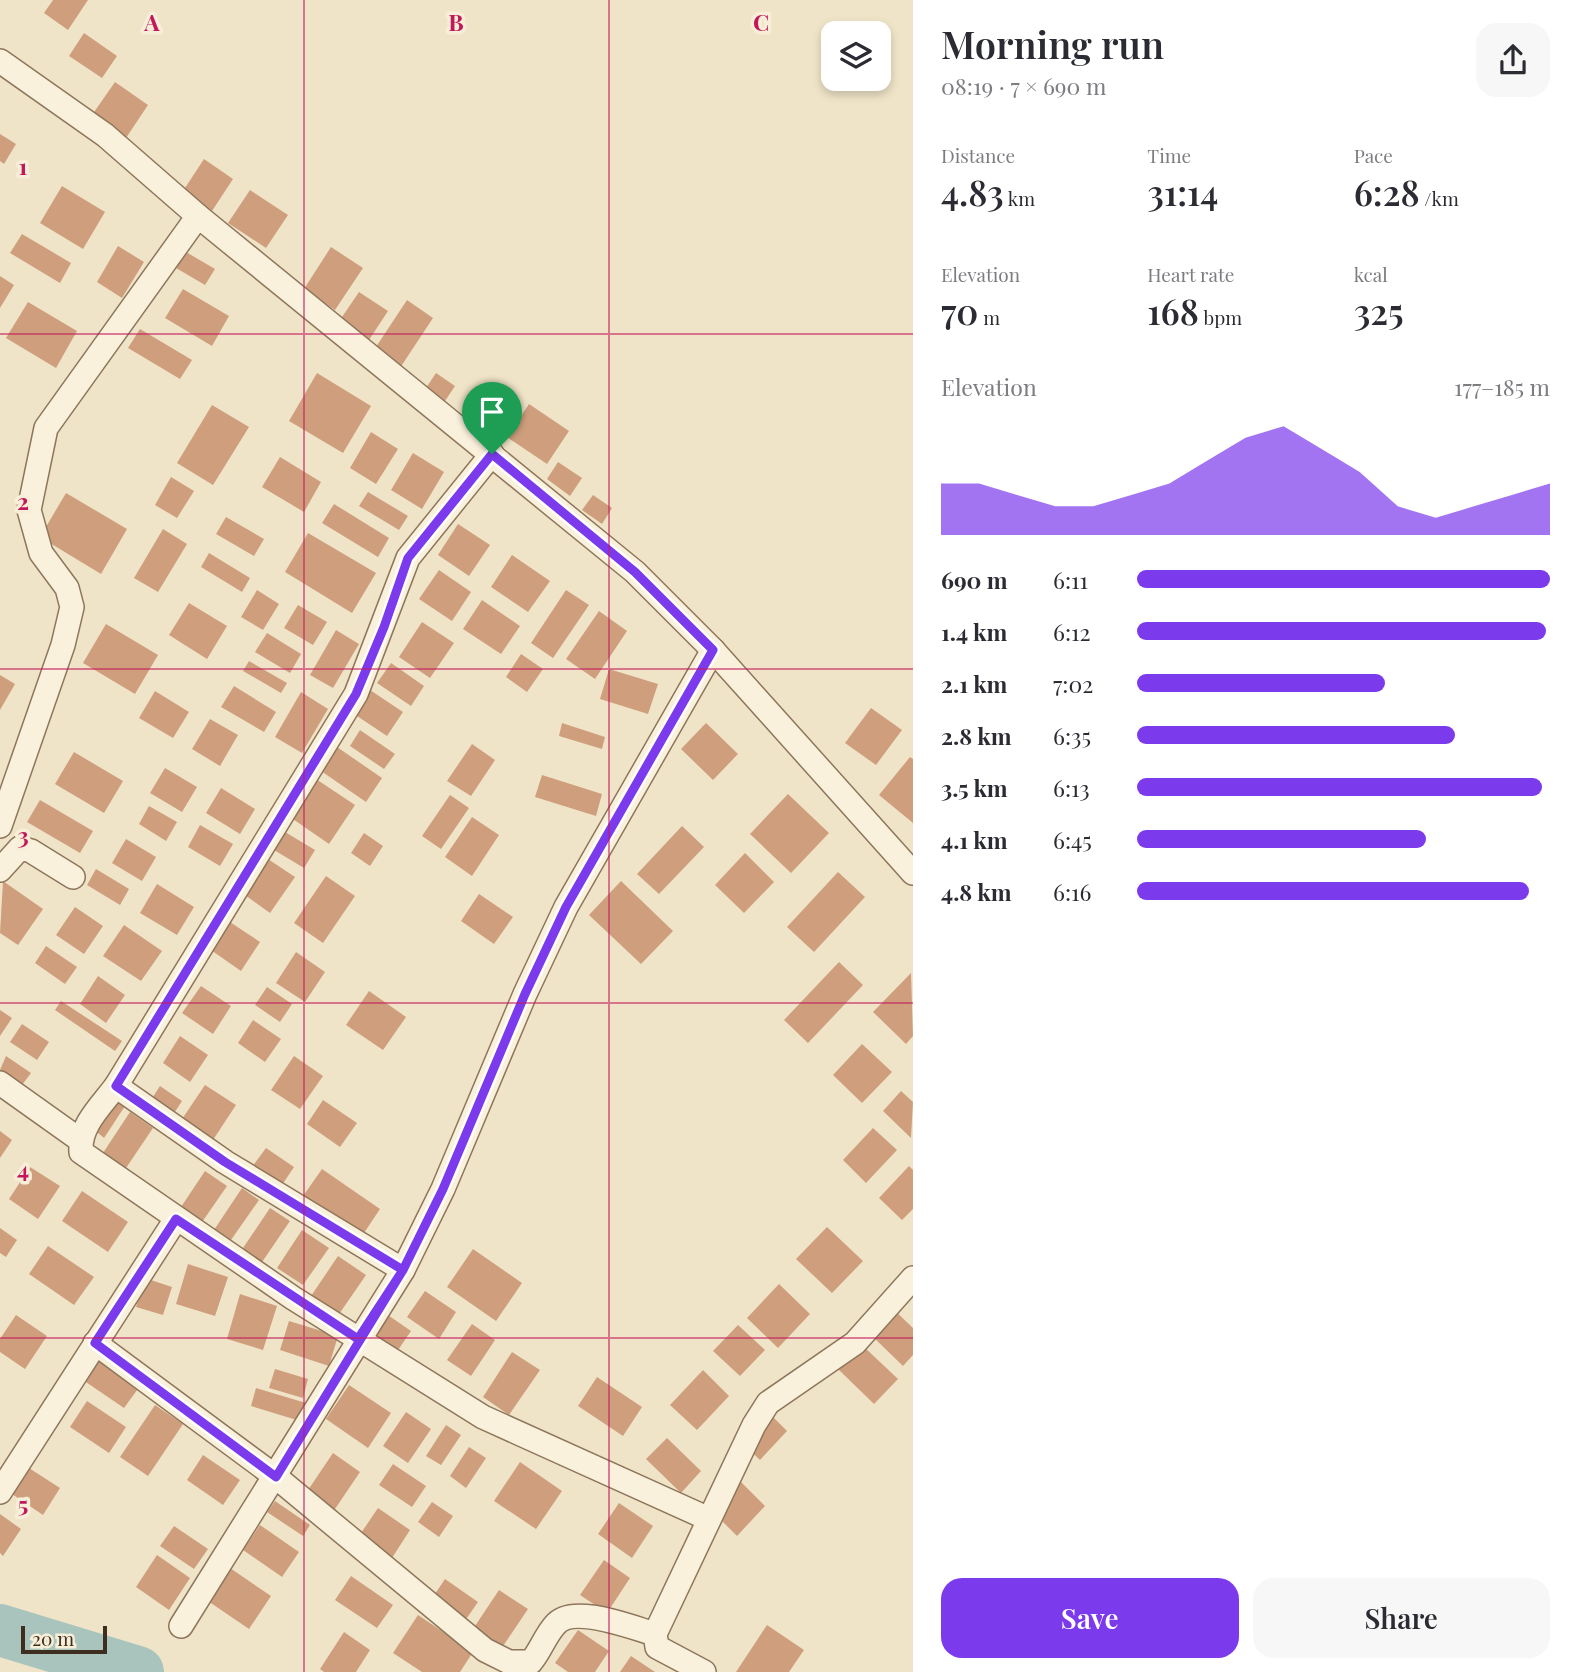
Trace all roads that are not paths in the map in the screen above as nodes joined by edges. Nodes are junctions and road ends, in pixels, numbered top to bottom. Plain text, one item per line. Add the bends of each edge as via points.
1 (0, 61) edge
2 (198, 216) junction
3 (492, 454) junction
4 (713, 650) junction
5 (0, 826) edge
6 (2, 862) edge
7 (913, 873) edge
8 (73, 877) dead end
9 (0, 1083) edge
10 (116, 1086) junction
11 (80, 1140) junction
12 (176, 1219) junction
13 (403, 1270) junction
14 (913, 1278) edge
15 (358, 1339) junction
16 (95, 1343) junction
17 (276, 1477) junction
18 (0, 1492) edge
19 (709, 1519) junction
20 (181, 1626) dead end
21 (655, 1634) junction
22 (704, 1672) edge

1 - 2 street via 104,135
2 - 3 street
2 - 5 street via 46,428 29,510 41,553 67,588 72,607 64,645
3 - 4 street via 635,572
3 - 10 street via 408,558 356,694
4 - 7 street
4 - 13 street via 566,907
6 - 8 street via 20,848
9 - 11 street
10 - 11 street
10 - 13 street via 225,1162
11 - 12 street via 81,1152 95,1164
12 - 15 street
12 - 16 street
13 - 15 street
14 - 19 street via 855,1343 768,1403
15 - 17 street
15 - 19 street via 482,1417
16 - 17 street
16 - 18 street
17 - 20 street
17 - 21 street via 485,1650 509,1662 531,1662 555,1624 568,1617 611,1621
19 - 21 street
21 - 22 street via 657,1647

